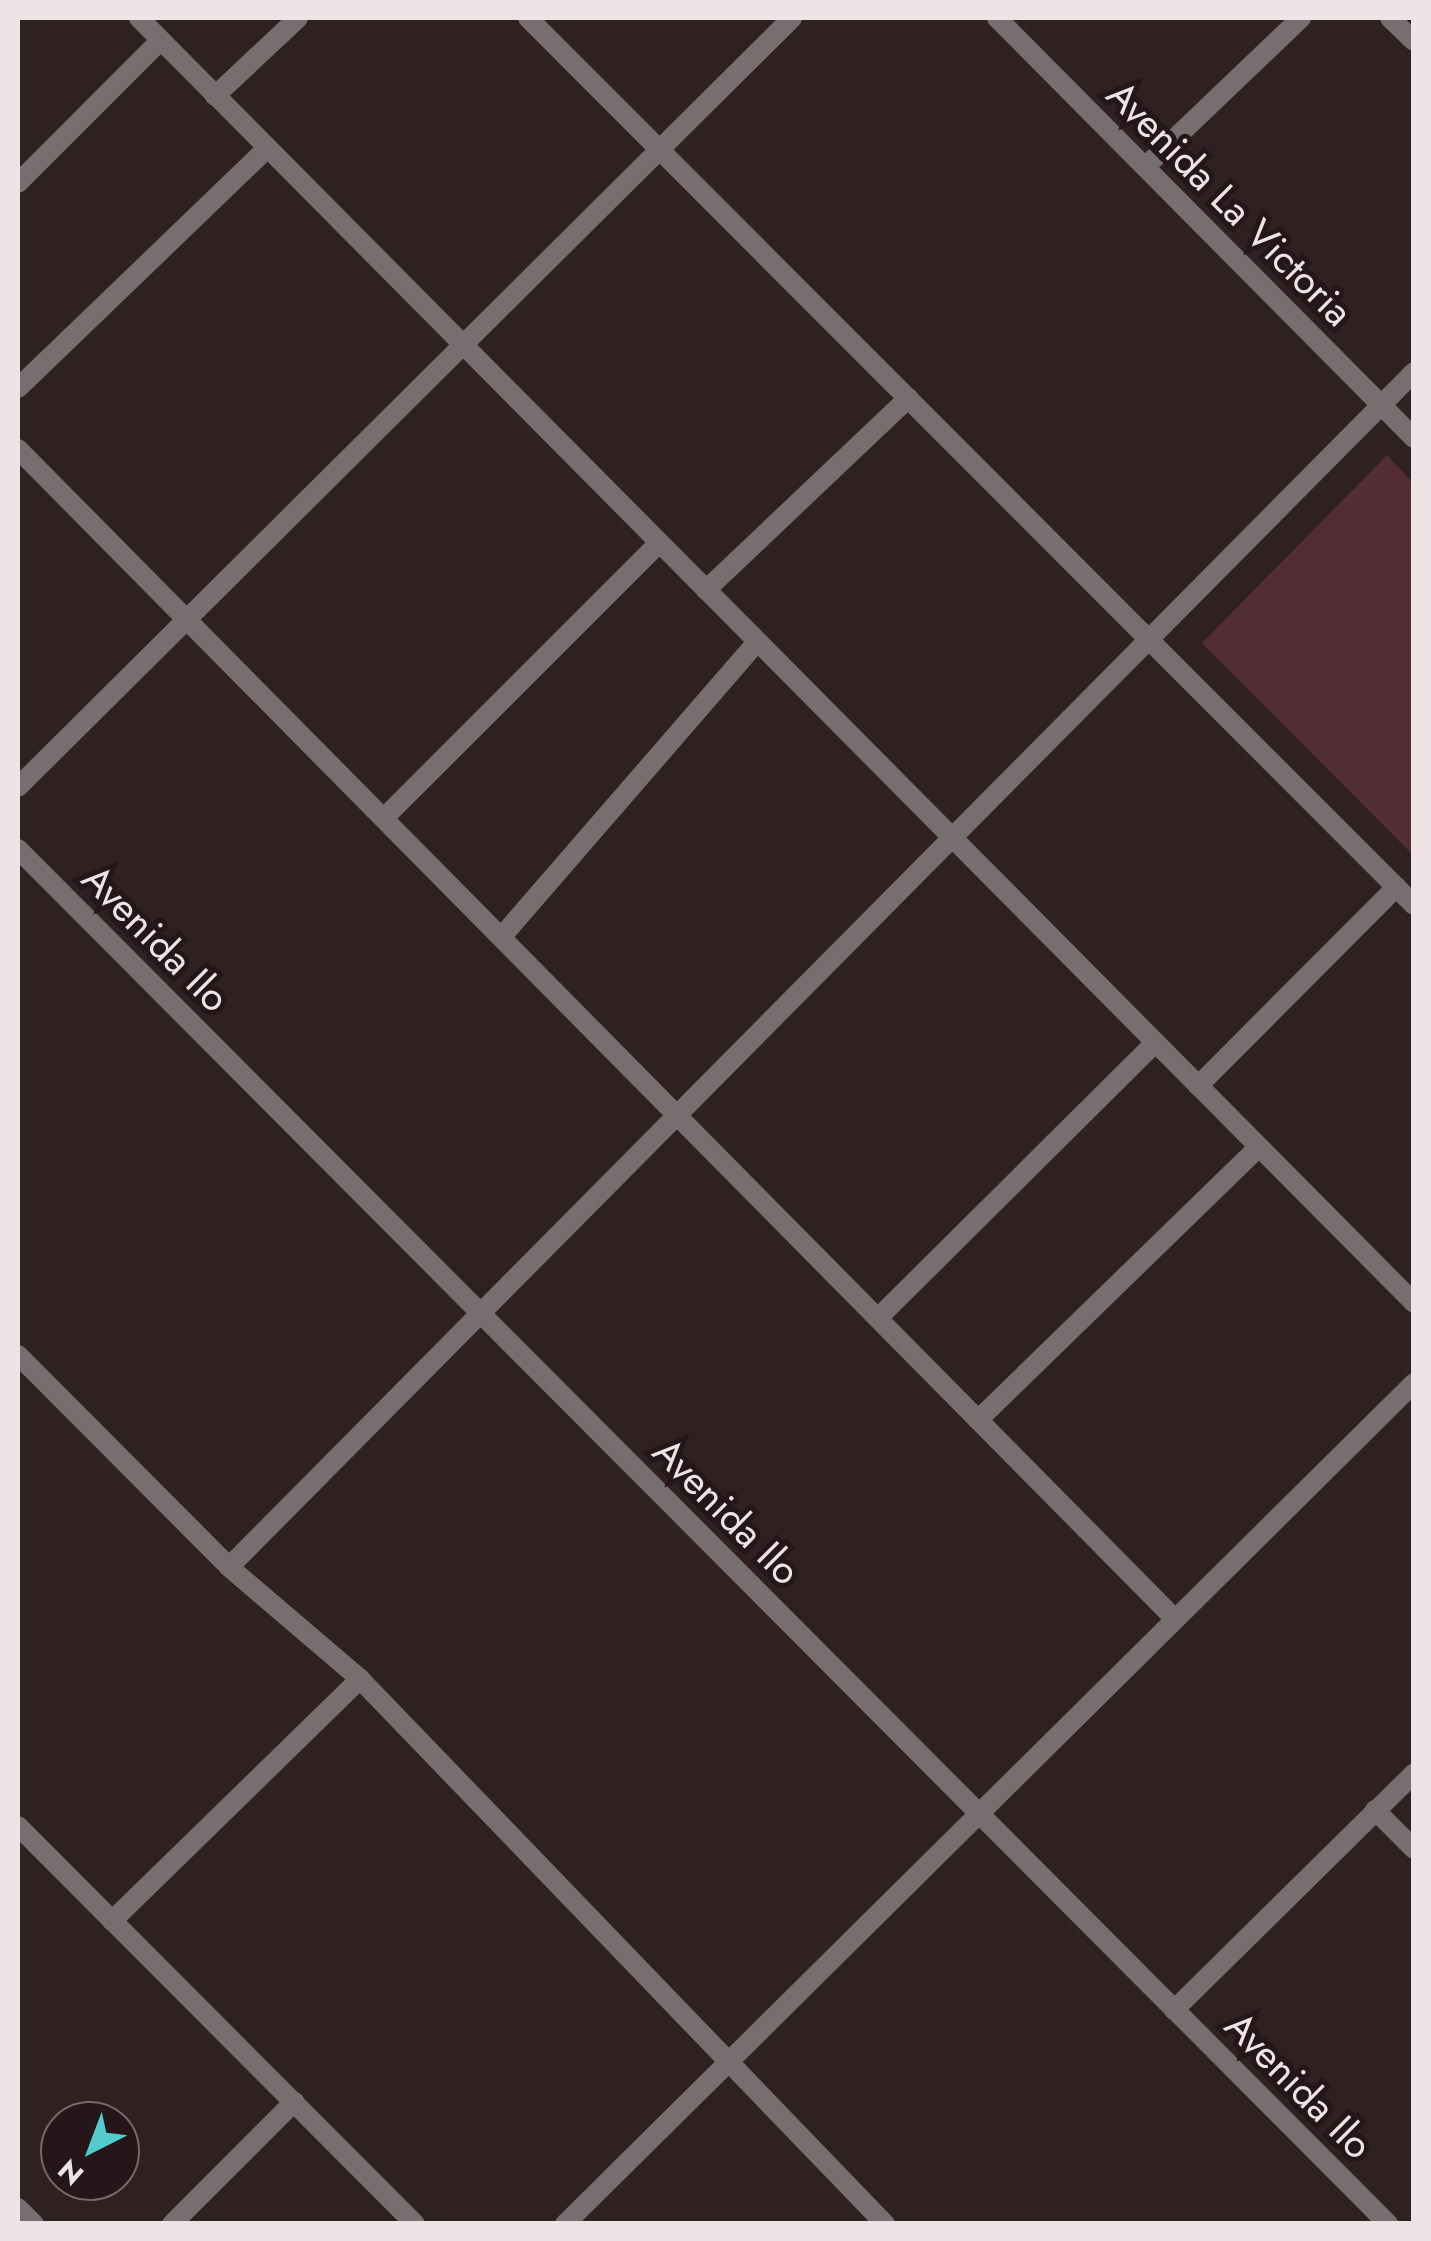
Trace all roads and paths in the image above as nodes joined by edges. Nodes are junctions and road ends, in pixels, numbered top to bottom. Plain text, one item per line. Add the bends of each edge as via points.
1 (139, 18) edge
2 (298, 18) edge
3 (528, 18) edge
4 (792, 18) edge
5 (997, 18) edge
6 (1301, 18) edge
7 (1390, 18) edge
8 (161, 40) junction
9 (1414, 41) edge
10 (215, 96) junction
11 (267, 148) junction
12 (659, 148) junction
13 (1146, 167) junction
14 (18, 183) edge
15 (462, 344) junction
16 (1414, 372) edge
17 (18, 388) edge
18 (908, 398) junction
19 (1381, 405) junction
20 (1414, 438) edge
21 (18, 449) edge
22 (659, 543) junction
23 (706, 590) junction
24 (186, 619) junction
25 (1148, 640) junction
26 (758, 642) junction
27 (18, 788) edge
28 (385, 817) junction
29 (952, 838) junction
30 (18, 849) edge
31 (1396, 887) junction
32 (1414, 905) edge
33 (504, 934) junction
34 (1154, 1042) junction
35 (1198, 1086) junction
36 (676, 1115) junction
37 (1259, 1148) junction
38 (1414, 1303) edge
39 (480, 1313) junction
40 (878, 1318) junction
41 (18, 1355) edge
42 (1414, 1383) edge
43 (978, 1420) junction
44 (229, 1566) junction
45 (1175, 1619) junction
46 (360, 1680) junction
47 (1414, 1773) edge
48 (1375, 1810) junction
49 (979, 1813) junction
50 (18, 1826) edge
51 (1414, 1849) edge
52 (112, 1921) junction
53 (1174, 2010) junction
54 (726, 2064) junction
55 (294, 2102) junction
56 (18, 2208) edge
57 (34, 2224) edge
58 (172, 2224) edge
59 (415, 2224) edge
60 (565, 2224) edge
61 (885, 2224) edge
62 (1388, 2224) edge

1 - 8 street
2 - 10 street
3 - 12 street
4 - 12 street
5 - 13 street, Avenida La Victoria
6 - 13 street
7 - 9 street
8 - 10 street
8 - 14 street
10 - 11 street
11 - 15 street
11 - 17 street
12 - 15 street
12 - 18 street
13 - 19 street, Avenida La Victoria
15 - 22 street
15 - 24 street
16 - 19 street
18 - 23 street
18 - 25 street
19 - 20 street, Avenida La Victoria
19 - 25 street
21 - 24 street
22 - 23 street
22 - 28 street
23 - 26 street
24 - 27 street
24 - 28 street
25 - 29 street
25 - 31 street
26 - 29 street
26 - 33 street
28 - 33 street
29 - 34 street
29 - 36 street
30 - 39 street, Avenida Ilo
31 - 32 street
31 - 35 street
33 - 36 street
34 - 35 street
34 - 40 street
35 - 37 street
36 - 39 street
36 - 40 street
37 - 38 street
37 - 43 street
39 - 44 street
39 - 49 street, Avenida Ilo
40 - 43 street
41 - 44 street
42 - 45 street
43 - 45 street
44 - 46 street
45 - 49 street
46 - 52 street
46 - 54 street
47 - 48 street
48 - 51 street
48 - 53 street
49 - 53 street, Avenida Ilo
49 - 54 street
50 - 52 street
52 - 55 street
53 - 62 street, Avenida Ilo
54 - 60 street
54 - 61 street
55 - 58 street
55 - 59 street
56 - 57 street

